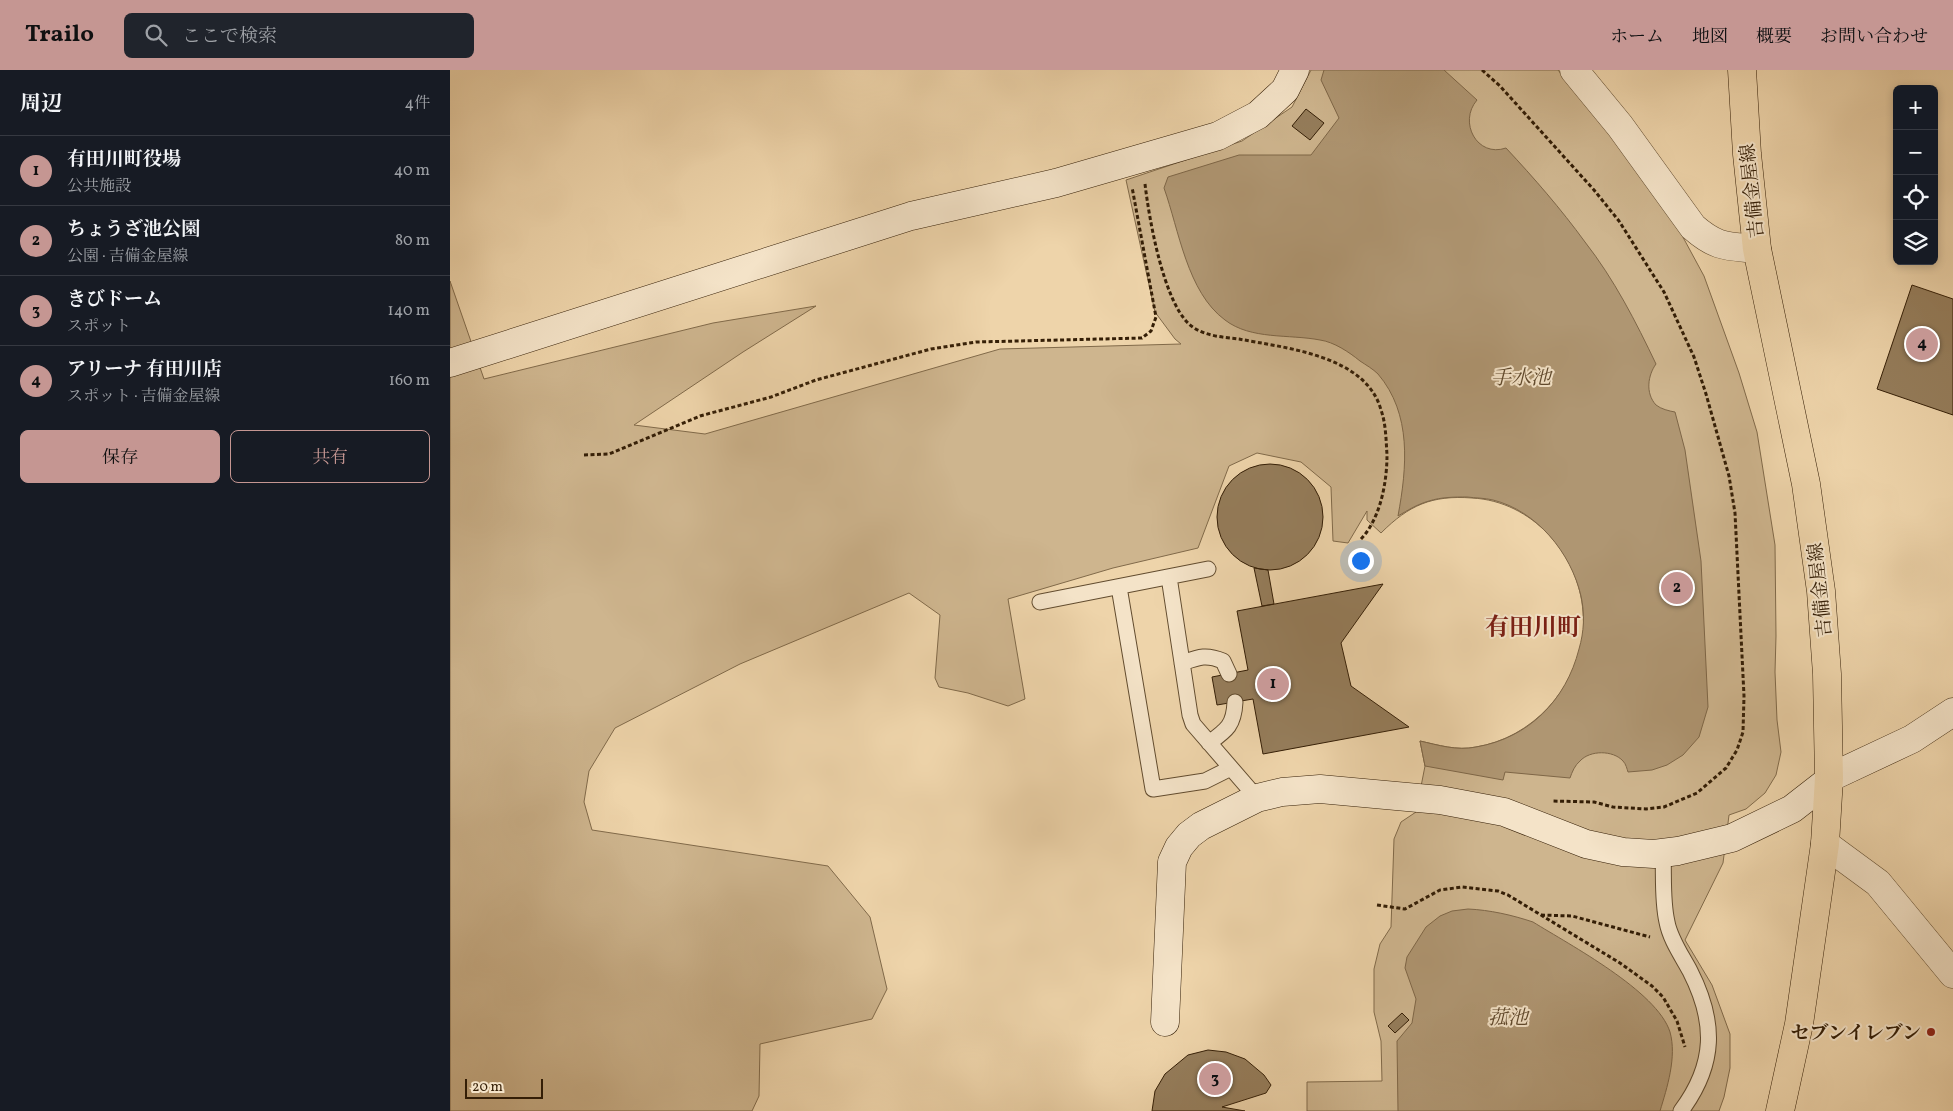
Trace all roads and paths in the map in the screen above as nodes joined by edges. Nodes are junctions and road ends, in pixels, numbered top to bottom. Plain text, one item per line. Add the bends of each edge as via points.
1 (1296, 70) edge
2 (1482, 70) edge
3 (1574, 70) edge
4 (1742, 70) edge
5 (1135, 160) junction
6 (1757, 249) junction
7 (450, 363) edge
8 (584, 455) dead end
9 (1360, 540) dead end
10 (1208, 569) dead end
11 (1169, 577) junction
12 (1119, 587) junction
13 (1040, 602) dead end
14 (1182, 662) junction
15 (1229, 674) dead end
16 (1235, 702) dead end
17 (1950, 718) edge
18 (1209, 743) junction
19 (1231, 768) junction
20 (1829, 780) junction
21 (1257, 798) junction
22 (1550, 801) dead end
23 (1825, 844) junction
24 (1662, 853) junction
25 (1377, 905) dead end
26 (1541, 915) junction
27 (1675, 942) junction
28 (1953, 974) edge
29 (1165, 1022) dead end
30 (1685, 1055) dead end
31 (1681, 1111) edge
32 (1780, 1111) edge

1 - 5 street via 1285,90 1258,115 1218,136
2 - 22 path via 1594,190 1619,221 1664,292 1694,357 1729,476 1735,512 1744,696 1743,732 1738,750 1726,768 1696,793 1664,807 1646,809 1594,802
3 - 6 street via 1620,126 1693,227 1721,246
4 - 6 main road, 吉備金屋線
5 - 7 street via 1056,183 911,216
5 - 8 path via 1156,317 1151,331 1142,338 976,342 931,349 825,377 771,397 700,416 609,454
5 - 9 path via 1166,282 1177,308 1189,324 1205,333 1308,352 1351,371 1370,389 1381,408 1387,459 1378,513
6 - 20 main road, 吉備金屋線 via 1806,484 1821,591
10 - 11 lane
11 - 12 lane
11 - 14 lane
12 - 13 lane
12 - 19 lane via 1153,789 1204,781
14 - 15 lane via 1211,656 1223,661
14 - 18 lane via 1193,724
16 - 18 lane via 1235,715 1230,726
17 - 20 street
18 - 19 lane
19 - 21 lane
20 - 23 main road, 吉備金屋線
20 - 24 street via 1792,809 1732,838
21 - 24 street via 1320,789 1440,800 1504,812 1586,844 1623,852
21 - 29 street via 1189,835 1172,862
23 - 28 street via 1878,883
23 - 32 main road, 吉備金屋線 via 1799,1024
24 - 27 lane via 1667,923
25 - 26 path via 1405,909 1440,890 1473,887 1498,891
26 - 27 path via 1572,916
26 - 30 path via 1652,986 1663,997 1677,1021
27 - 31 lane via 1699,989 1710,1036 1704,1066

